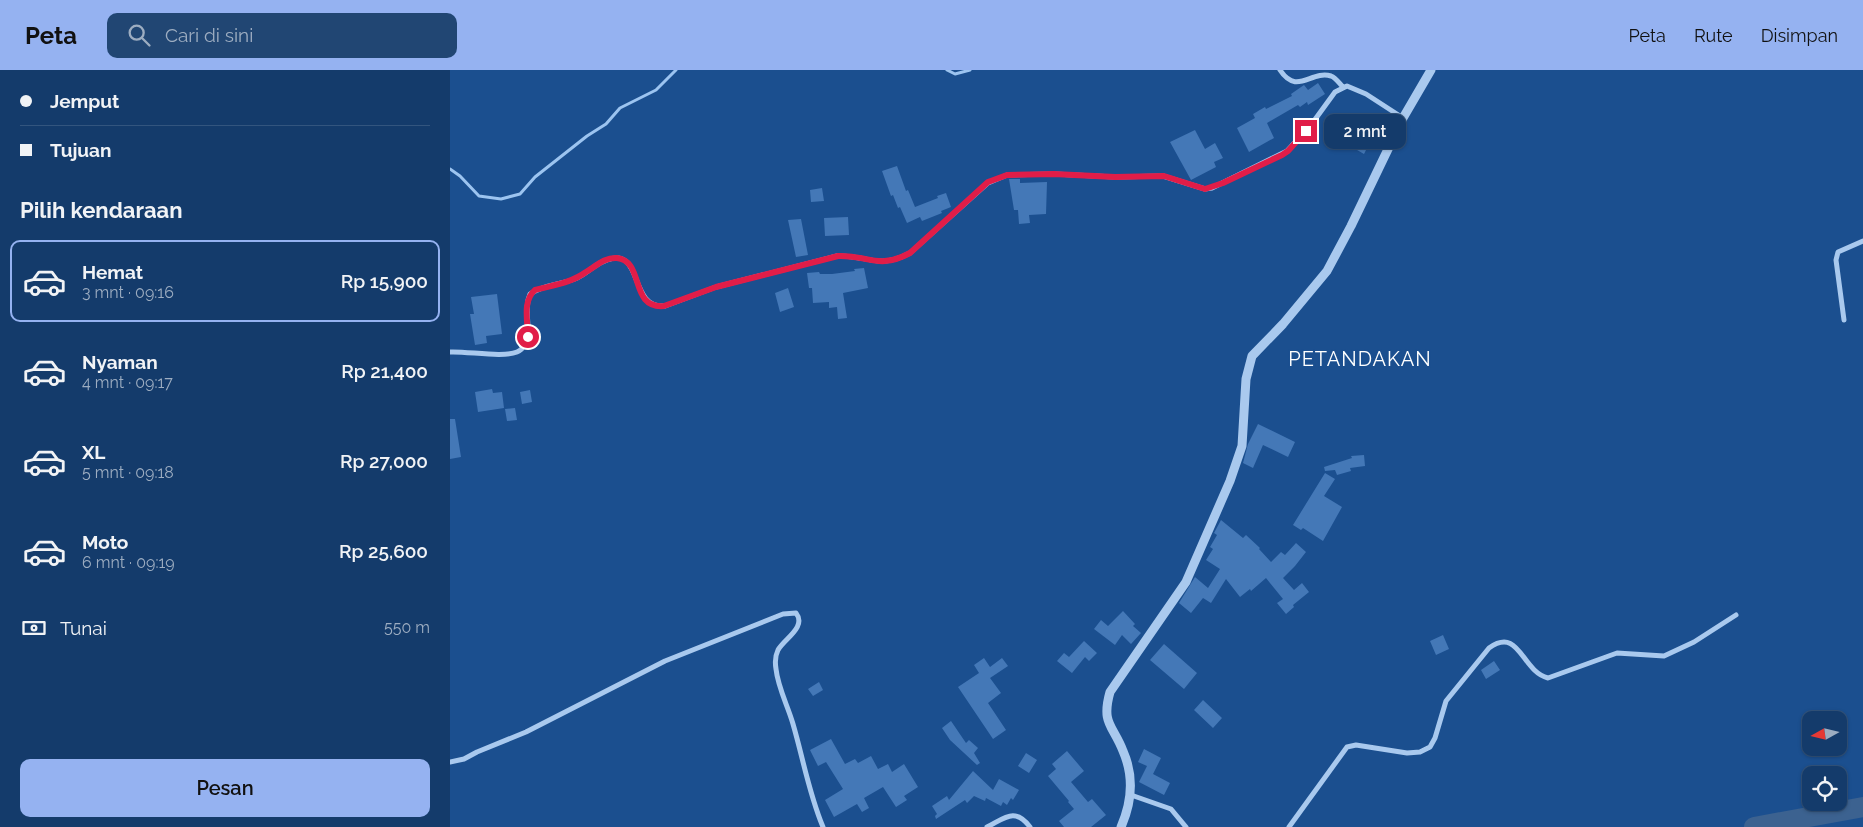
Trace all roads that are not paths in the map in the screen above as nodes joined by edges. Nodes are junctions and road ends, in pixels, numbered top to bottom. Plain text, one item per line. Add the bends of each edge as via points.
1 (1280, 70) edge
2 (1431, 70) edge
3 (1322, 72) edge
4 (1343, 87) junction
5 (1403, 118) junction
6 (1863, 241) edge
7 (1844, 320) dead end
8 (450, 352) edge
9 (1736, 615) dead end
10 (450, 762) edge
11 (1131, 795) junction
12 (823, 827) edge
13 (987, 827) edge
14 (1030, 827) edge
15 (1121, 827) edge
16 (1186, 827) edge
17 (1289, 827) edge

1 - 3 street via 1295,81
2 - 5 street
3 - 4 street via 1334,77
4 - 5 street via 1356,88
4 - 8 street via 1335,92 1288,151 1212,188 1205,189 1164,176 1007,175 988,182 910,253 897,260 878,262 838,256 716,287 656,307 645,300 628,264 621,259 607,260 577,278 530,294 528,337 524,347 517,352
5 - 11 street via 1327,271 1252,356 1246,379 1242,446 1230,481 1186,582 1110,692 1107,718 1130,771
6 - 7 street via 1838,252 1836,260
9 - 17 street via 1694,642 1664,656 1617,653 1548,678 1527,664 1513,644 1504,640 1497,642 1446,701 1430,747 1407,753 1356,745 1347,747
10 - 12 street via 526,732 666,661 791,612 796,613 800,621 778,651 778,682
11 - 15 street
11 - 16 street via 1170,808
13 - 14 street via 1013,815 1021,817

